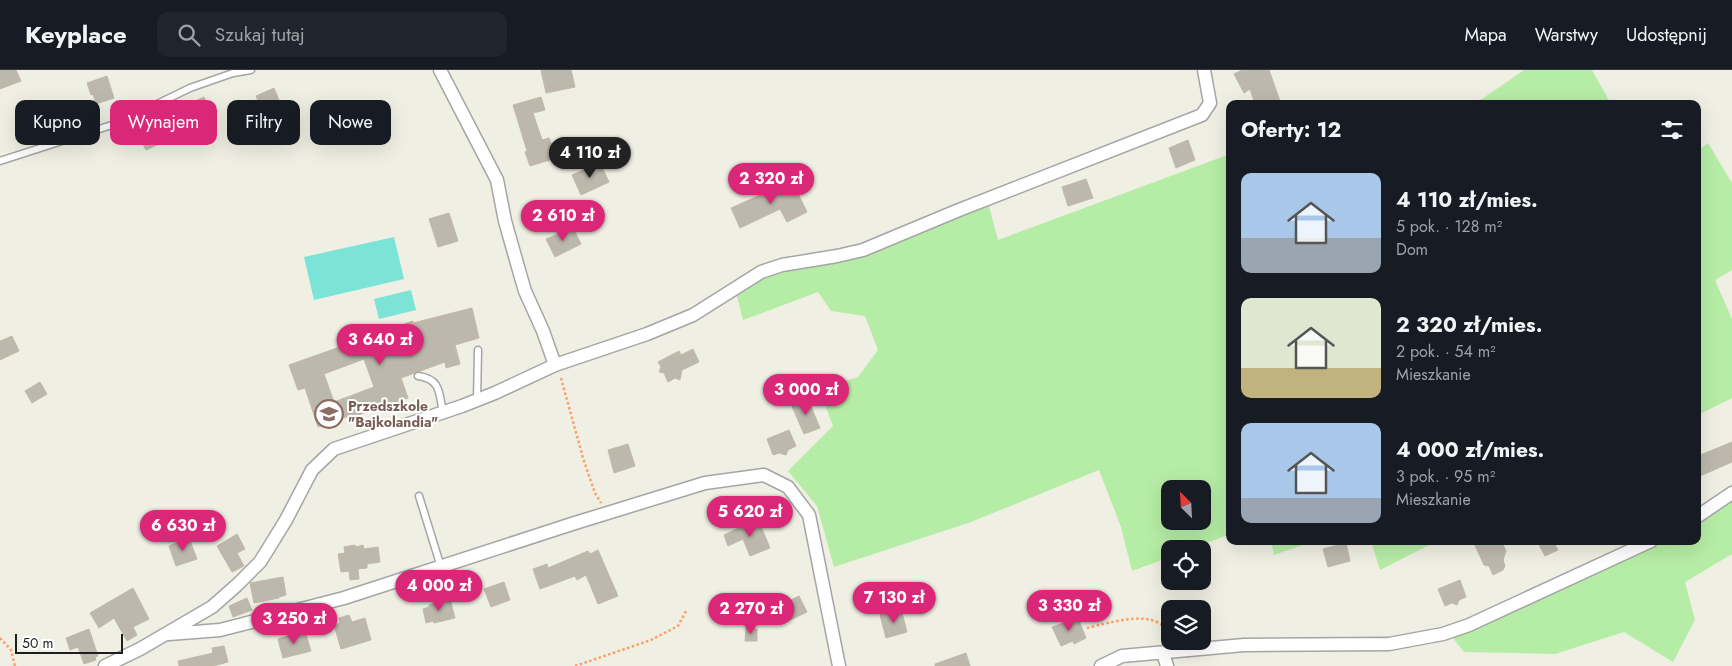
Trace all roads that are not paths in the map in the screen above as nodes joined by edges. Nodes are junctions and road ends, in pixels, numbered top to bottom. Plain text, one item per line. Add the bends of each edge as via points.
1 (251, 70) edge
2 (440, 70) edge
3 (1204, 70) edge
4 (0, 161) edge
5 (478, 350) dead end
6 (555, 365) junction
7 (418, 376) dead end
8 (477, 400) junction
9 (443, 412) junction
10 (1732, 493) edge
11 (419, 496) dead end
12 (1701, 514) edge
13 (1642, 545) edge
14 (441, 567) junction
15 (166, 634) junction
16 (1163, 653) junction
17 (105, 666) edge
18 (839, 666) edge
19 (1101, 666) edge
20 (1167, 666) edge

1 - 4 lane via 216,78 118,123
2 - 6 street via 497,180 520,274
3 - 6 street via 1210,103 1202,115 863,250 761,272 693,315
5 - 8 lane
6 - 8 street
7 - 9 lane via 435,382
8 - 9 street
9 - 15 street via 334,450 312,470 260,562 212,607
10 - 12 street
11 - 14 lane
13 - 16 street via 1443,634 1389,644 1244,645
14 - 15 street via 344,598 220,630
14 - 18 street via 706,483 764,475 788,487 809,515
15 - 17 street
16 - 19 street via 1122,656
16 - 20 street

